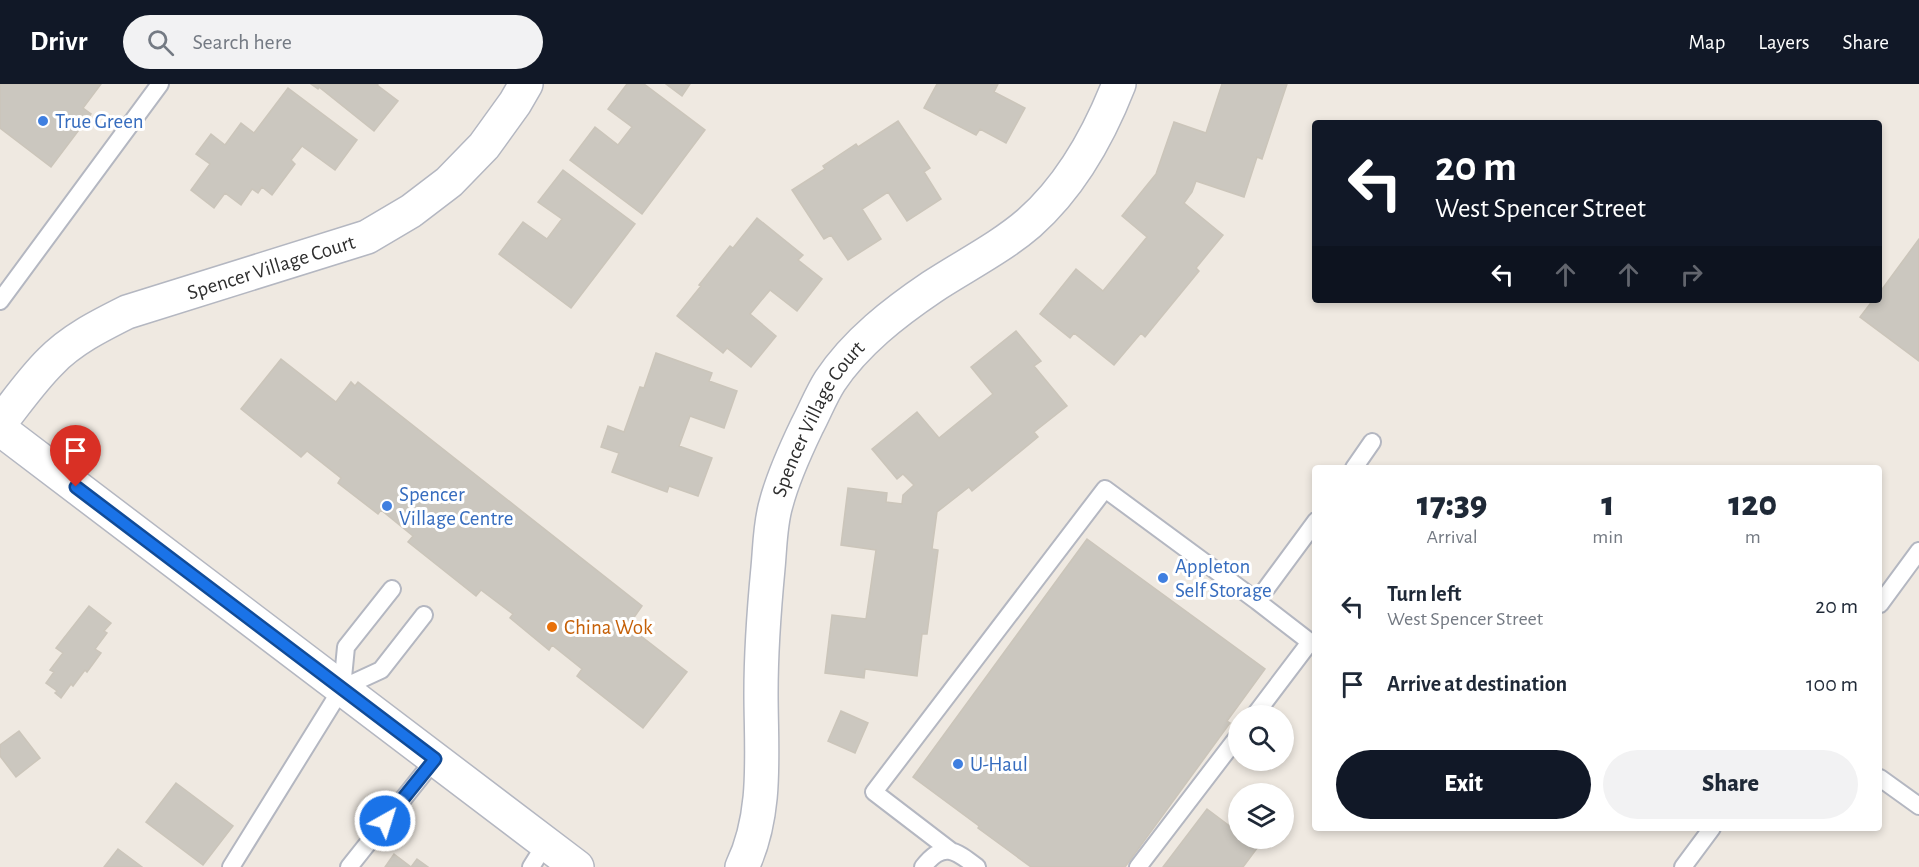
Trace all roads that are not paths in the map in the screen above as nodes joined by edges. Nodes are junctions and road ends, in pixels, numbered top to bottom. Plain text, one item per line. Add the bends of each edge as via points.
1 (160, 84) edge
2 (526, 84) edge
3 (1119, 84) edge
4 (0, 299) edge
5 (0, 423) edge
6 (0, 429) edge
7 (1372, 442) dead end
8 (1356, 465) edge
9 (1312, 526) edge
10 (1919, 551) edge
11 (392, 589) dead end
12 (1257, 601) junction
13 (1882, 601) edge
14 (424, 615) dead end
15 (342, 688) junction
16 (1262, 705) edge
17 (1228, 749) edge
18 (435, 759) junction
19 (1882, 779) edge
20 (1919, 806) edge
21 (1710, 831) edge
22 (951, 851) junction
23 (539, 855) edge
24 (231, 867) edge
25 (349, 867) edge
26 (577, 867) edge
27 (742, 867) edge
28 (924, 867) edge
29 (977, 867) edge
30 (1138, 867) edge
31 (1683, 867) edge

1 - 4 lane
2 - 5 street, Spencer Village Court via 484,146 449,182 411,211 367,237 127,312 95,328 49,363
3 - 27 street, Spencer Village Court via 1104,121 1060,191 1011,236 883,322 830,381 807,427 775,505 760,672 761,795 754,834
6 - 15 street
7 - 8 lane
9 - 12 lane
10 - 13 lane
11 - 15 lane via 346,647
12 - 16 lane via 1310,642
12 - 22 lane via 1105,489 874,792
14 - 15 lane via 381,670
15 - 18 street
15 - 24 lane
17 - 30 lane
18 - 23 street
18 - 25 lane
19 - 20 lane
21 - 31 lane
22 - 28 lane via 931,856
22 - 29 lane
23 - 26 street

